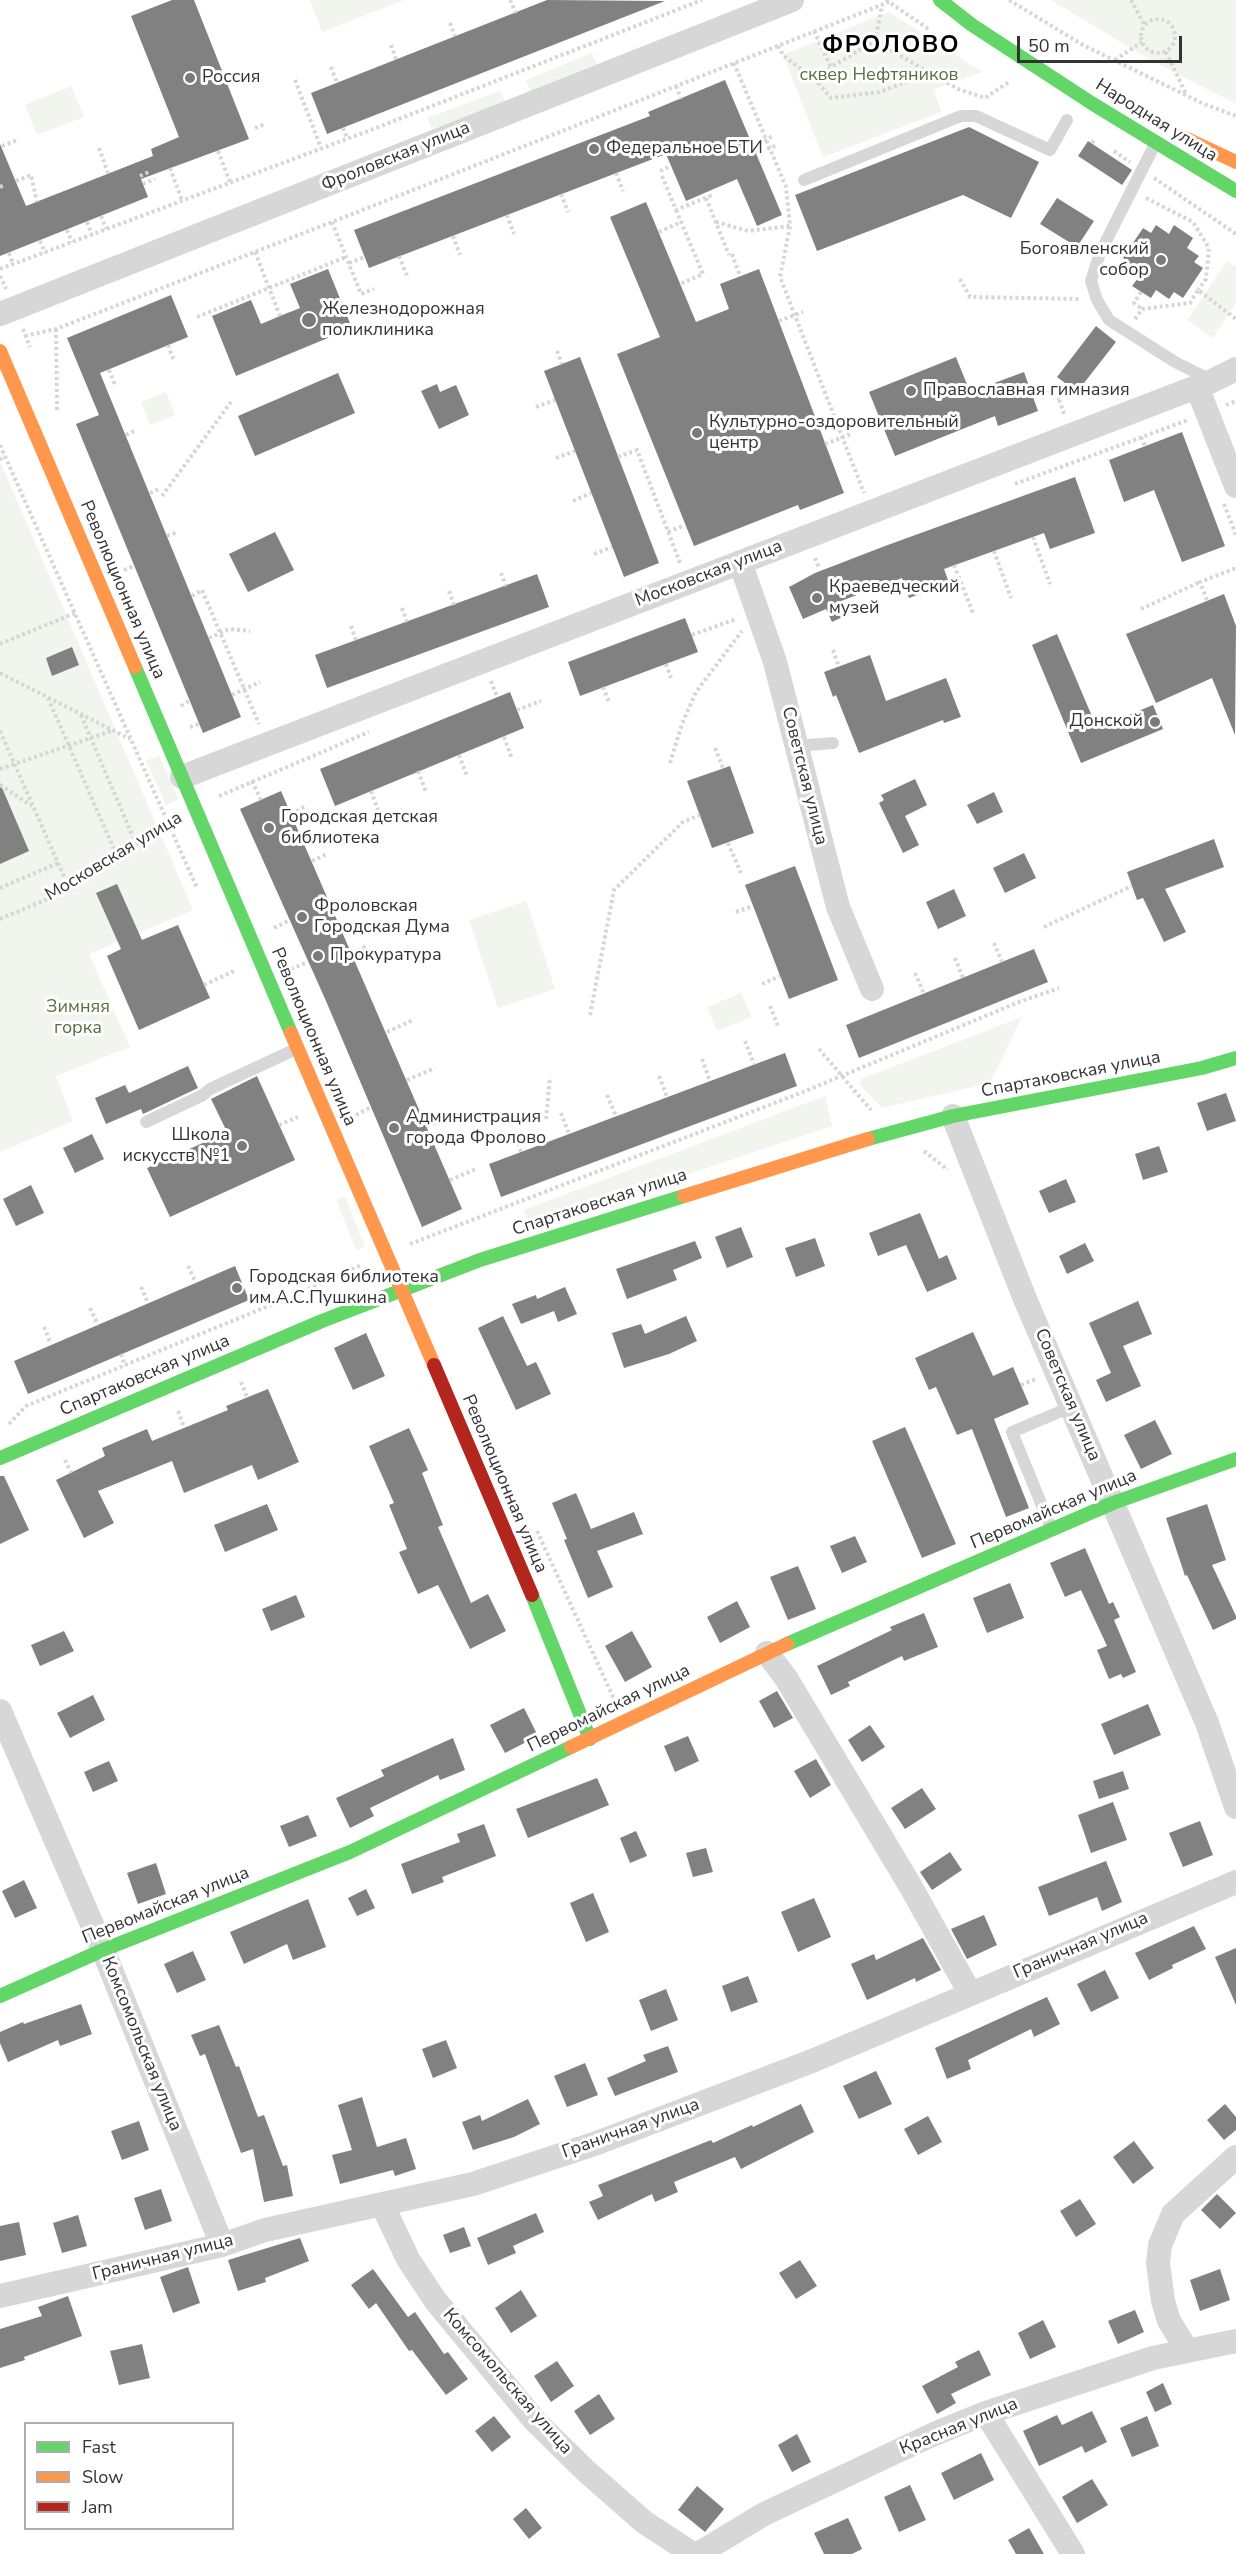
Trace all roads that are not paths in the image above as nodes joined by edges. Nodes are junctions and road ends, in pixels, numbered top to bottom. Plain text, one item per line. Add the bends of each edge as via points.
1 (792, 0) edge
2 (940, 0) edge
3 (955, 0) edge
4 (1056, 63) dead end
5 (1066, 120) dead end
6 (1172, 132) dead end
7 (1155, 144) junction
8 (1236, 162) edge
9 (804, 180) dead end
10 (1236, 191) edge
11 (0, 314) edge
12 (0, 351) edge
13 (1236, 369) edge
14 (1204, 384) junction
15 (1236, 486) edge
16 (740, 562) junction
17 (832, 743) dead end
18 (798, 746) junction
19 (182, 777) junction
20 (872, 989) dead end
21 (298, 1048) junction
22 (1236, 1058) edge
23 (952, 1116) junction
24 (146, 1122) dead end
25 (400, 1289) junction
26 (1062, 1412) junction
27 (0, 1458) edge
28 (1236, 1459) edge
29 (1113, 1503) junction
30 (1052, 1529) junction
31 (767, 1653) junction
32 (0, 1712) edge
33 (590, 1739) junction
34 (1236, 1807) edge
35 (1236, 1882) edge
36 (103, 1950) junction
37 (970, 1993) junction
38 (0, 1996) edge
39 (1236, 2157) edge
40 (382, 2204) junction
41 (222, 2245) junction
42 (0, 2296) edge
43 (1236, 2341) edge
44 (1187, 2350) junction
45 (986, 2413) junction
46 (693, 2554) edge
47 (698, 2554) edge
48 (1073, 2554) edge

1 - 11 street, Фроловская улица
2 - 7 street, Народная улица
3 - 4 street
5 - 9 lane via 1050,150 976,116 961,116
6 - 8 street, Народная улица
7 - 10 street, Народная улица
7 - 14 lane via 1100,253 1091,281 1109,320
12 - 19 street, Революционная улица
13 - 14 street, Московская улица
14 - 15 street via 1207,414
14 - 16 street, Московская улица
16 - 18 street, Советская улица via 775,662
16 - 19 street, Московская улица
17 - 18 lane
18 - 20 street, Советская улица via 838,907
19 - 21 street, Революционная улица
21 - 24 lane
21 - 25 street, Революционная улица
22 - 23 street, Спартаковская улица
23 - 25 street, Спартаковская улица via 649,1206
23 - 26 street, Советская улица
25 - 27 street, Спартаковская улица
25 - 33 street, Революционная улица
26 - 29 street, Советская улица
26 - 30 lane via 1012,1432
28 - 29 street, Первомайская улица
29 - 30 street, Первомайская улица
29 - 34 street, Советская улица via 1206,1723
30 - 31 street, Первомайская улица
31 - 33 street, Первомайская улица
31 - 37 street via 786,1678 911,1887
32 - 36 street, Комсомольская улица
33 - 36 street, Первомайская улица via 350,1852
35 - 37 street, Граничная улица
36 - 38 street, Первомайская улица
36 - 41 street, Комсомольская улица
37 - 40 street, Граничная улица via 812,2061 597,2143 473,2184
39 - 44 street via 1173,2214 1160,2245 1163,2301 1169,2321
40 - 41 street, Граничная улица via 265,2230
40 - 46 street, Комсомольская улица via 408,2259 435,2300 535,2421 644,2522
41 - 42 street, Граничная улица
43 - 44 street, Красная улица
44 - 45 street, Красная улица
45 - 47 street, Красная улица via 764,2514
45 - 48 street

